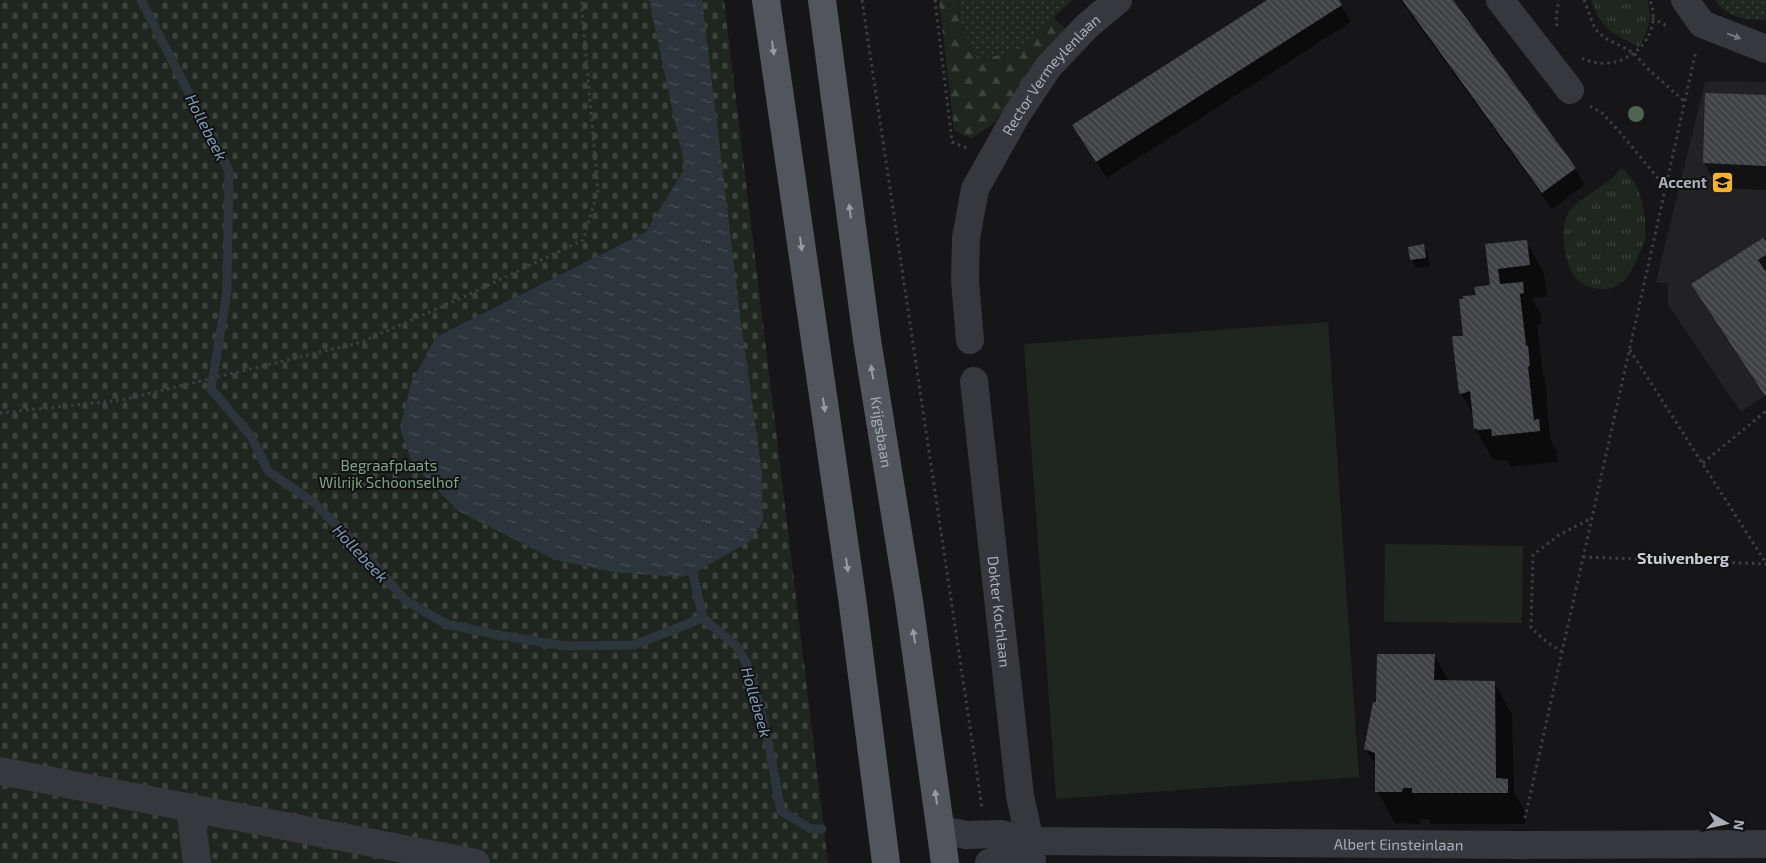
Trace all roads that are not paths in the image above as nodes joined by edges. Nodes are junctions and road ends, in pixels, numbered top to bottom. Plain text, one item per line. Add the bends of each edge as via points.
1 (766, 0) edge
2 (822, 0) edge
3 (1118, 0) edge
4 (1500, 0) edge
5 (1685, 0) edge
6 (1766, 49) edge
7 (1570, 90) road end
8 (970, 340) dead end
9 (974, 381) dead end
10 (0, 771) edge
11 (190, 808) junction
12 (940, 830) junction
13 (1766, 844) edge
14 (1031, 852) edge
15 (1519, 854) edge
16 (197, 863) edge
17 (476, 863) edge
18 (886, 863) edge
19 (945, 863) edge
20 (989, 863) edge

1 -> 18 main road via 852,597
12 -> 2 main road, Krijgsbaan via 909,601 867,340
3 - 8 street, Rector Vermeylenlaan via 1048,66 975,189 966,238 965,281
4 - 7 street
5 -> 6 street via 1702,24
9 - 14 street, Dokter Kochlaan via 1020,796
10 - 11 street
11 - 16 street
11 - 17 street
12 - 14 street, Albert Einsteinlaan via 966,835 1000,834
12 - 19 main road, Krijgsbaan
13 - 15 street, Albert Einsteinlaan
14 - 15 street, Albert Einsteinlaan
14 - 20 street

